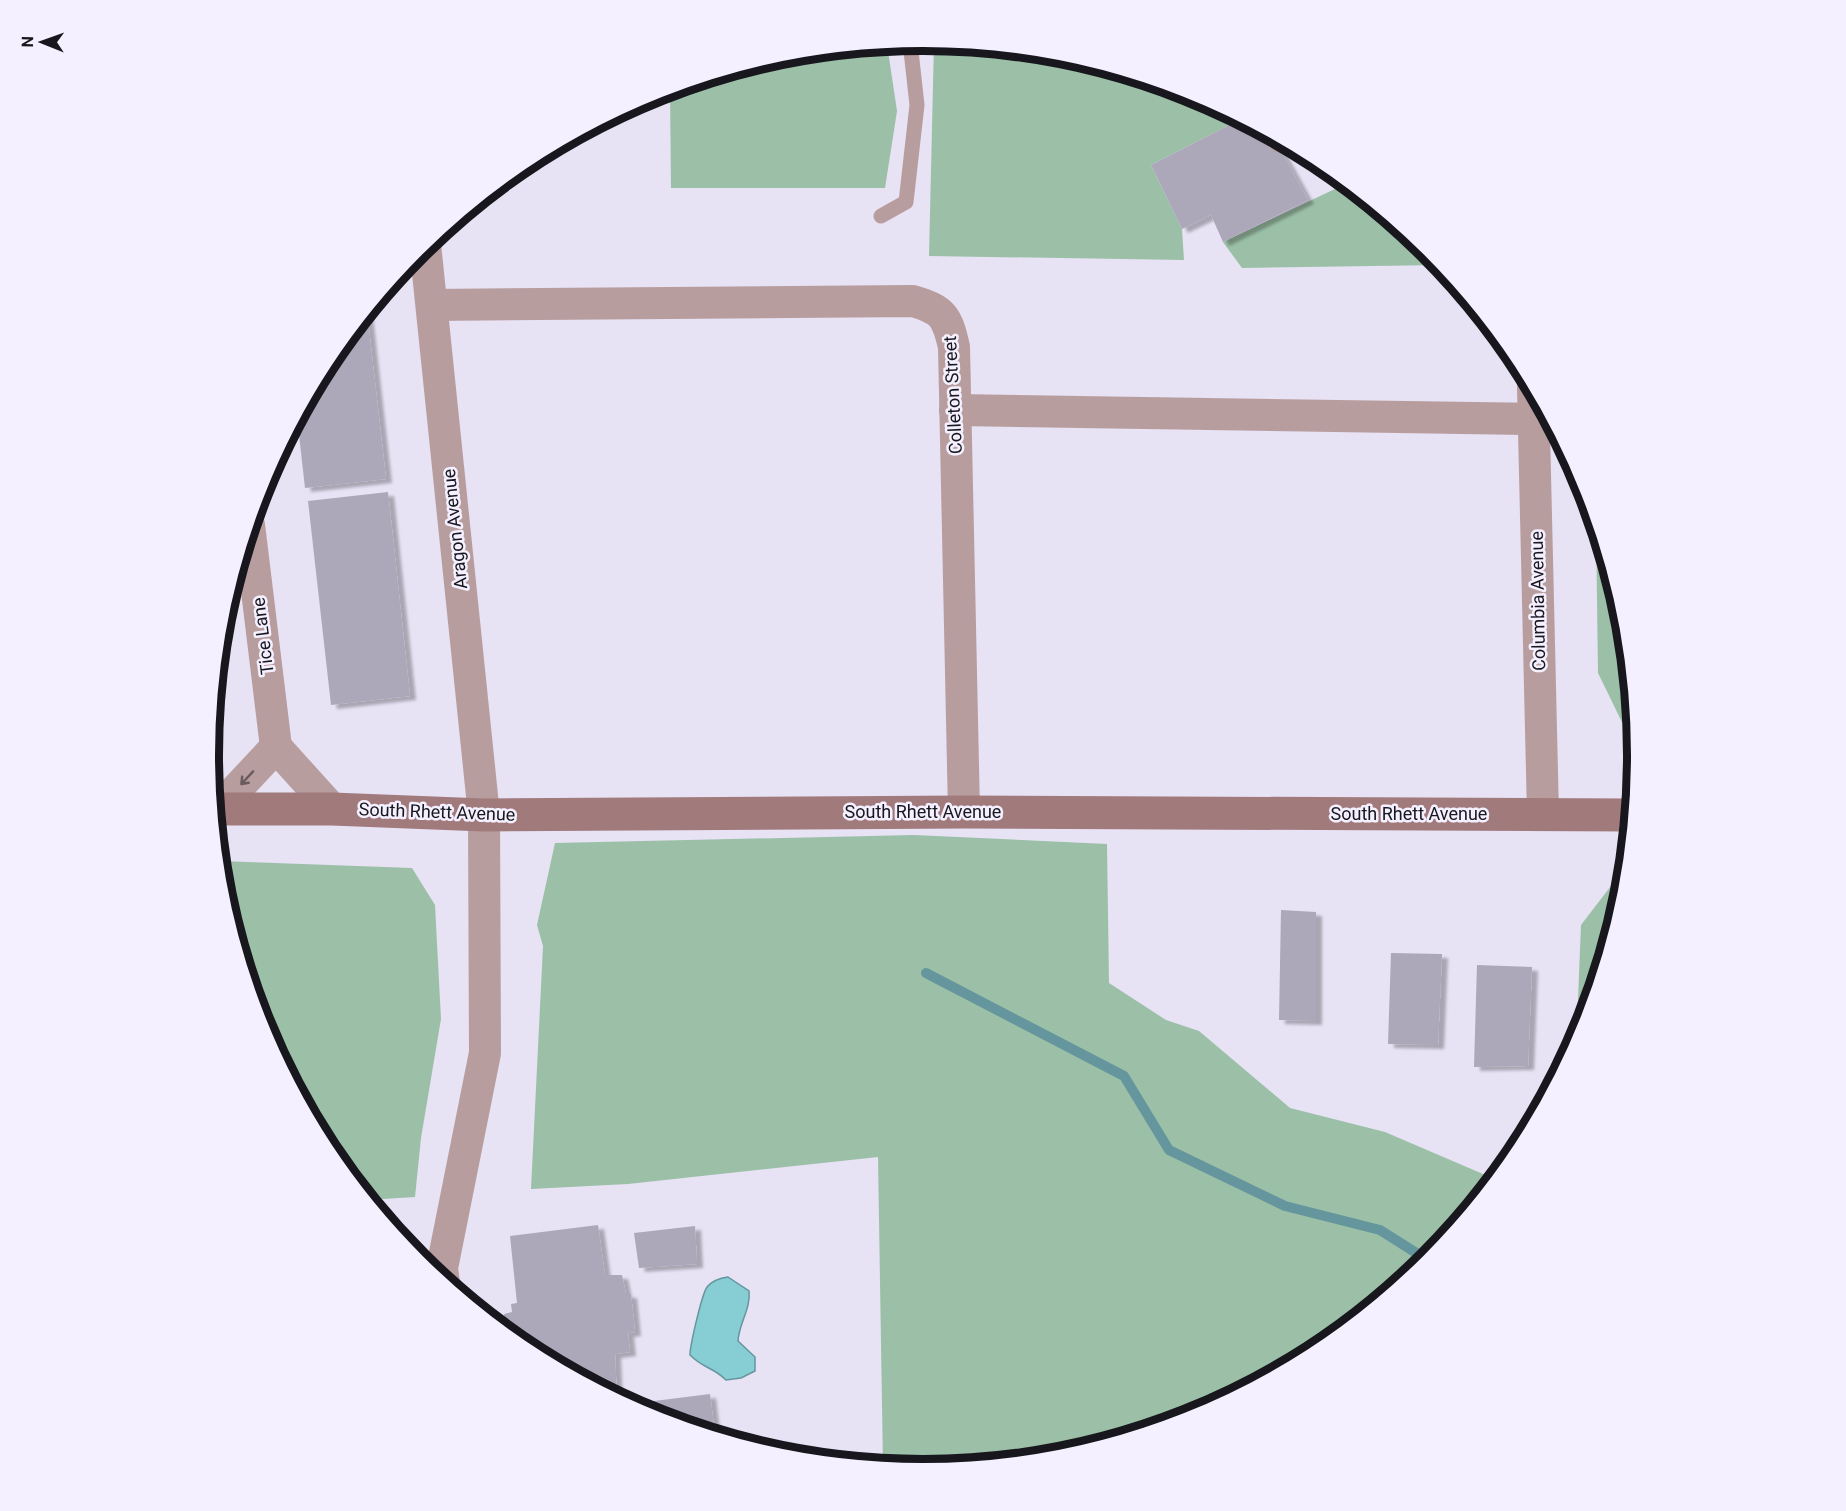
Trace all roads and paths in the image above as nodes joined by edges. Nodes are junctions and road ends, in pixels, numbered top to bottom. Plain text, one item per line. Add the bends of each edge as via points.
1 (911, 52) edge
2 (881, 216) dead end
3 (426, 256) edge
4 (432, 305) junction
5 (1534, 404) edge
6 (955, 410) junction
7 (1534, 418) junction
8 (251, 545) edge
9 (276, 747) junction
10 (220, 804) edge
11 (221, 809) edge
12 (332, 809) junction
13 (964, 812) junction
14 (484, 815) junction
15 (1543, 815) junction
16 (1625, 815) edge
17 (442, 1270) edge

1 - 2 lane via 917,105 906,202
3 - 4 street, Aragon Avenue
4 - 6 street, Colleton Street via 913,301 936,308 949,323 954,347
4 - 14 street, Aragon Avenue
5 - 7 street, Columbia Avenue
6 - 7 street
6 - 13 street, Colleton Street
7 - 15 street, Columbia Avenue
8 - 9 street, Tice Lane
9 -> 10 street
9 - 12 street
11 - 12 street, South Rhett Avenue
12 - 14 street, South Rhett Avenue
13 - 14 street, South Rhett Avenue
13 - 15 street, South Rhett Avenue
14 - 17 street, Aragon Avenue via 485,1053
15 - 16 street, South Rhett Avenue

